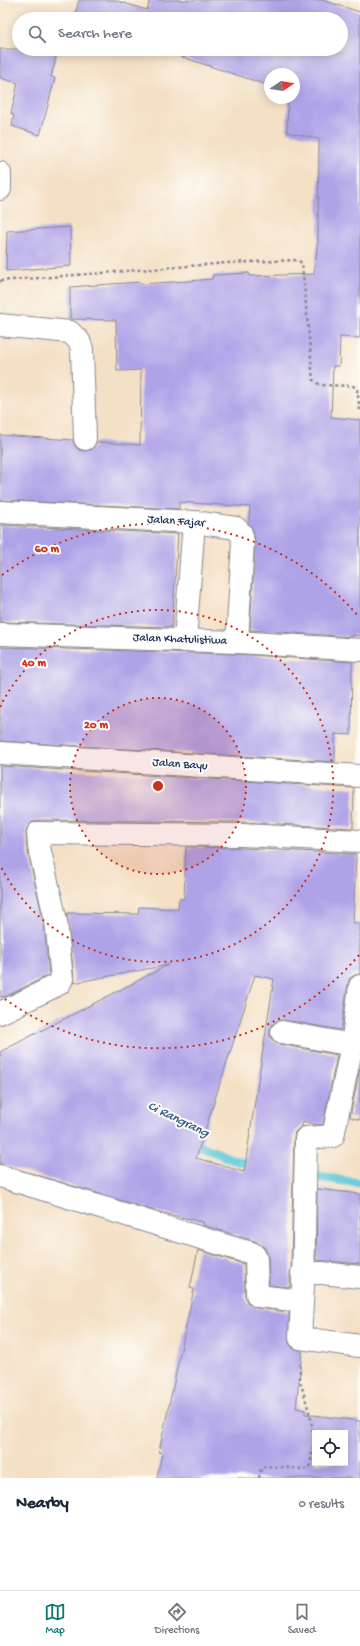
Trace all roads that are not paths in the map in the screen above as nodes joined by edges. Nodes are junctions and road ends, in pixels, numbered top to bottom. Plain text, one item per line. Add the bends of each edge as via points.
1 (0, 173) edge
2 (0, 189) edge
3 (0, 325) edge
4 (85, 439) dead end
5 (0, 512) edge
6 (194, 522) junction
7 (0, 634) edge
8 (185, 641) junction
9 (237, 642) junction
10 (360, 650) edge
11 (0, 753) edge
12 (360, 776) edge
13 (360, 841) edge
14 (360, 986) edge
15 (0, 1013) edge
16 (282, 1032) dead end
17 (352, 1045) junction
18 (0, 1176) edge
19 (302, 1273) junction
20 (360, 1277) edge
21 (301, 1301) junction
22 (360, 1346) edge

1 - 2 street
3 - 4 street via 70,332 79,341 82,349
5 - 6 street, Jalan Fajar
6 - 8 street
6 - 9 street, Jalan Fajar via 236,528 241,533 243,542
7 - 8 street, Jalan Khatulistiwa
8 - 9 street, Jalan Khatulistiwa
9 - 10 street, Jalan Khatulistiwa
11 - 12 street, Jalan Bayu
13 - 15 street via 242,835 38,833 56,921 62,979 59,984
14 - 17 street
16 - 17 street
17 - 19 street via 333,1136 306,1138
18 - 21 street via 252,1252 256,1259 256,1294
19 - 20 street
19 - 21 street
21 - 22 street via 300,1338

